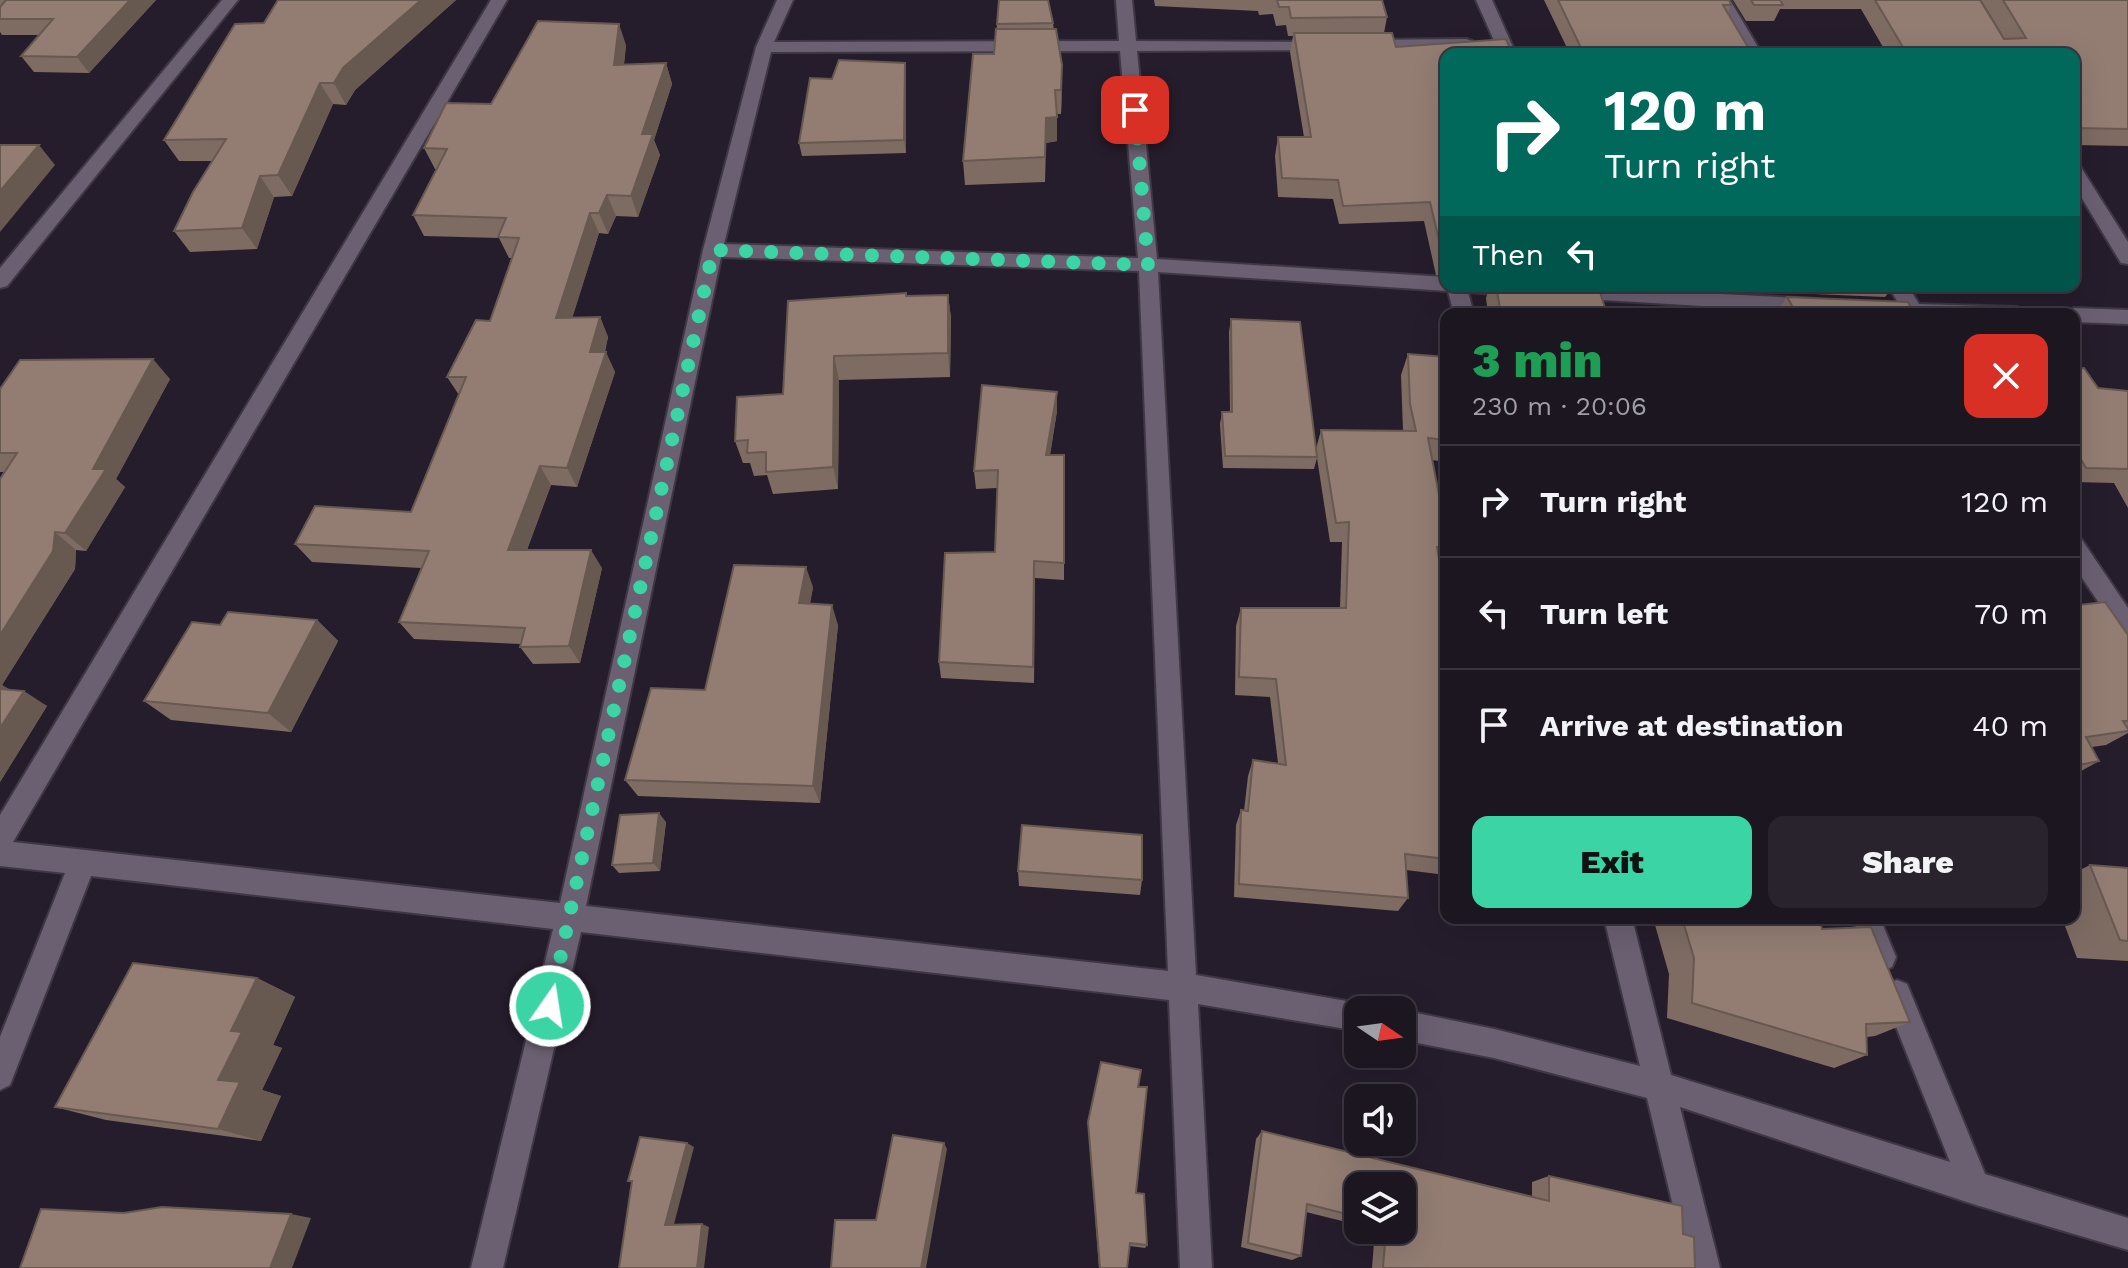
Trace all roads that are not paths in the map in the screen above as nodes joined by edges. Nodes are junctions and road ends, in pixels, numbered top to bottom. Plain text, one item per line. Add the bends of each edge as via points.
1 (230, 0) edge
2 (499, 0) edge
3 (785, 0) edge
4 (1124, 0) edge
5 (1484, 0) edge
6 (1722, 0) edge
7 (764, 47) junction
8 (1129, 47) junction
9 (1506, 48) edge
10 (1750, 48) edge
11 (2080, 180) edge
12 (713, 250) junction
13 (2128, 258) edge
14 (1148, 265) junction
15 (0, 281) edge
16 (1440, 286) edge
17 (1649, 292) edge
18 (1835, 307) edge
19 (2080, 315) edge
20 (2128, 317) edge
21 (2080, 556) edge
22 (2128, 627) edge
23 (0, 839) edge
24 (0, 853) edge
25 (82, 864) junction
26 (570, 918) junction
27 (1620, 924) edge
28 (1868, 924) edge
29 (1183, 987) junction
30 (1344, 1015) edge
31 (1416, 1027) edge
32 (0, 1075) edge
33 (1661, 1088) junction
34 (1976, 1189) junction
35 (2128, 1234) edge
36 (487, 1268) edge
37 (1196, 1268) edge
38 (1704, 1268) edge

1 - 15 street
2 - 23 street
3 - 7 street
4 - 8 street
5 - 9 street
6 - 10 street
7 - 8 street
7 - 12 street
8 - 9 street
8 - 14 street
11 - 13 street
12 - 14 street
12 - 26 street
14 - 16 street
14 - 29 street
17 - 18 street
19 - 20 street
21 - 22 street
24 - 25 street
25 - 26 street
25 - 32 street
26 - 29 street
26 - 36 street
27 - 33 street
28 - 34 street
29 - 30 street
29 - 37 street
31 - 33 street
33 - 34 street
33 - 38 street
34 - 35 street

